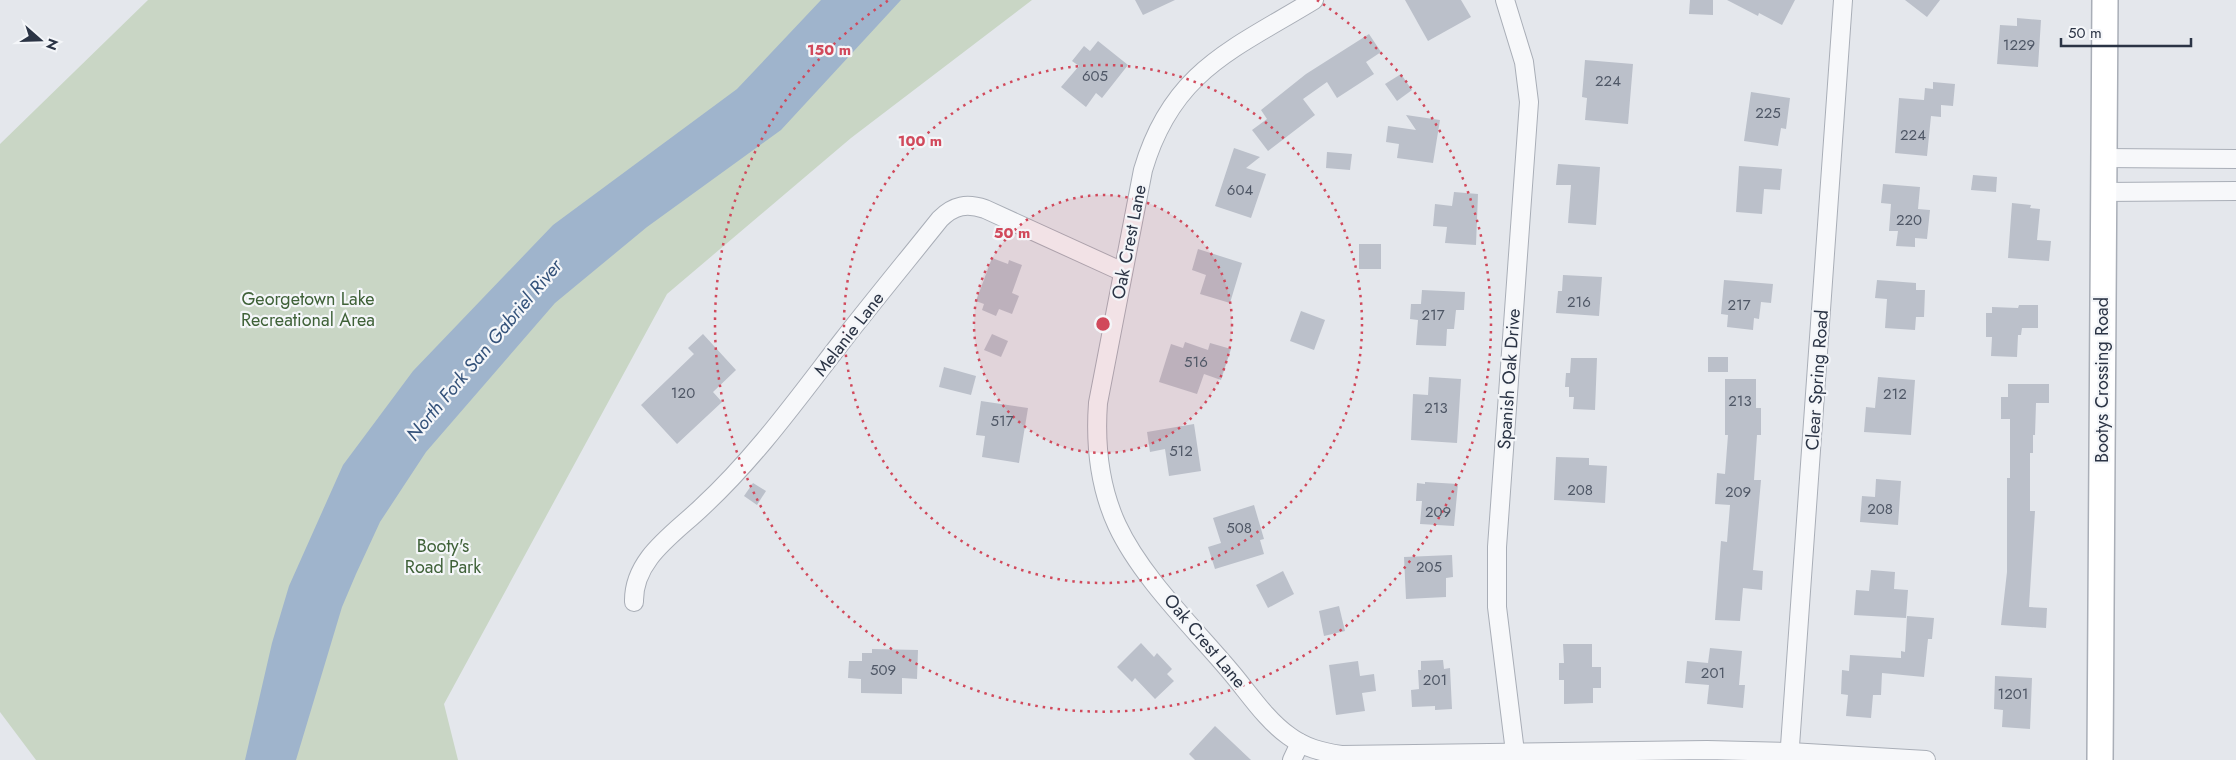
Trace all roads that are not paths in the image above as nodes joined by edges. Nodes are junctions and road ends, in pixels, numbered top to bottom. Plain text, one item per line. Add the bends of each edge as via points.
1 (1314, 0) edge
2 (1505, 0) edge
3 (1843, 0) edge
4 (2105, 0) edge
5 (2103, 158) junction
6 (2236, 159) edge
7 (2236, 191) edge
8 (2102, 192) junction
9 (1123, 272) junction
10 (634, 602) dead end
11 (1300, 743) junction
12 (1516, 756) edge
13 (1790, 756) edge
14 (1292, 760) edge
15 (1926, 760) edge
16 (2100, 760) edge

1 - 9 street, Oak Crest Lane via 1208,66 1187,84 1170,106 1151,143 1143,170
2 - 12 street, Spanish Oak Drive via 1524,62 1529,102 1497,547 1499,624
3 - 13 street, Clear Spring Road
4 - 5 street, Bootys Crossing Road
5 - 6 street
5 - 8 street, Bootys Crossing Road
7 - 8 street
8 - 16 street, Bootys Crossing Road
9 - 10 street, Melanie Lane via 985,209 970,204 951,210 915,250 768,438 730,480 650,556 638,574
9 - 11 street, Oak Crest Lane via 1098,403 1096,434 1105,495 1116,524 1140,564 1273,721
11 - 12 street, Oak Crest Lane via 1322,752 1342,755
11 - 14 street
12 - 13 street, Oak Crest Lane via 1707,750
13 - 15 street, Oak Crest Lane

